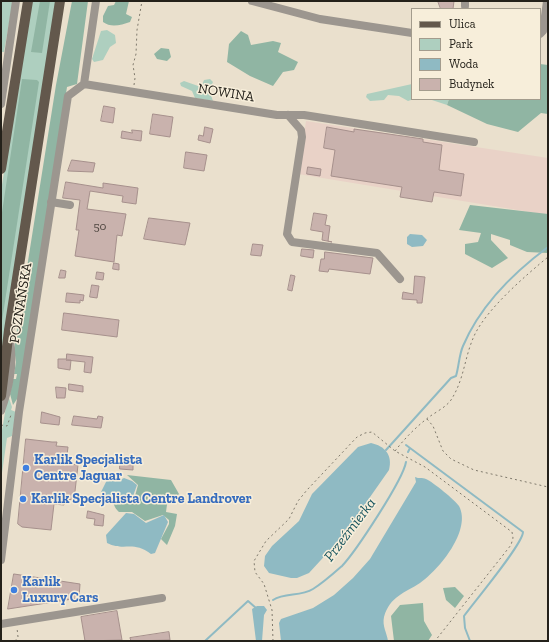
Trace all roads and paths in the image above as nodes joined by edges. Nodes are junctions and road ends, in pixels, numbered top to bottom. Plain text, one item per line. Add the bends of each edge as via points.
1 (16, 1) edge
2 (28, 1) edge
3 (60, 1) edge
4 (96, 1) edge
5 (142, 1) edge
6 (252, 1) edge
7 (547, 1) edge
8 (411, 33) edge
9 (541, 33) edge
10 (84, 84) junction
11 (132, 92) junction
12 (1, 104) edge
13 (288, 115) junction
14 (474, 142) dead end
15 (1, 169) edge
16 (51, 202) junction
17 (70, 205) dead end
18 (548, 258) edge
19 (400, 279) dead end
20 (9, 330) junction
21 (1, 396) edge
22 (1, 411) edge
23 (13, 411) dead end
24 (427, 419) junction
25 (1, 425) edge
26 (395, 451) junction
27 (548, 488) edge
28 (1, 560) edge
29 (162, 598) dead end
30 (1, 624) edge
31 (16, 628) dead end
32 (15, 641) edge
33 (273, 641) edge
34 (435, 641) edge

1 - 12 street
2 - 15 main road
3 - 20 main road, POZNAŃSKA
4 - 10 street
5 - 11 path
6 - 8 street via 320,19
7 - 9 street
10 - 11 street, NOWINA
10 - 16 street, POZNAŃSKA via 68,96
11 - 13 street, NOWINA
13 - 14 street, NOWINA via 304,115
13 - 19 street via 301,130 302,137 287,234 289,239 292,242 377,253
16 - 17 street
16 - 28 street, POZNAŃSKA via 18,412
18 - 24 path via 504,297 481,325 466,358 461,383 449,402
20 - 21 main road, POZNAŃSKA
20 - 22 street via 11,367
23 - 25 path via 7,426
24 - 26 path via 410,433
24 - 27 path via 433,426 443,451 451,459 474,470
26 - 33 path via 372,432 357,437 307,490 289,518 258,553 253,566 264,584 272,610
26 - 34 path via 425,467 512,532 511,545
29 - 30 street
31 - 32 path via 18,637

